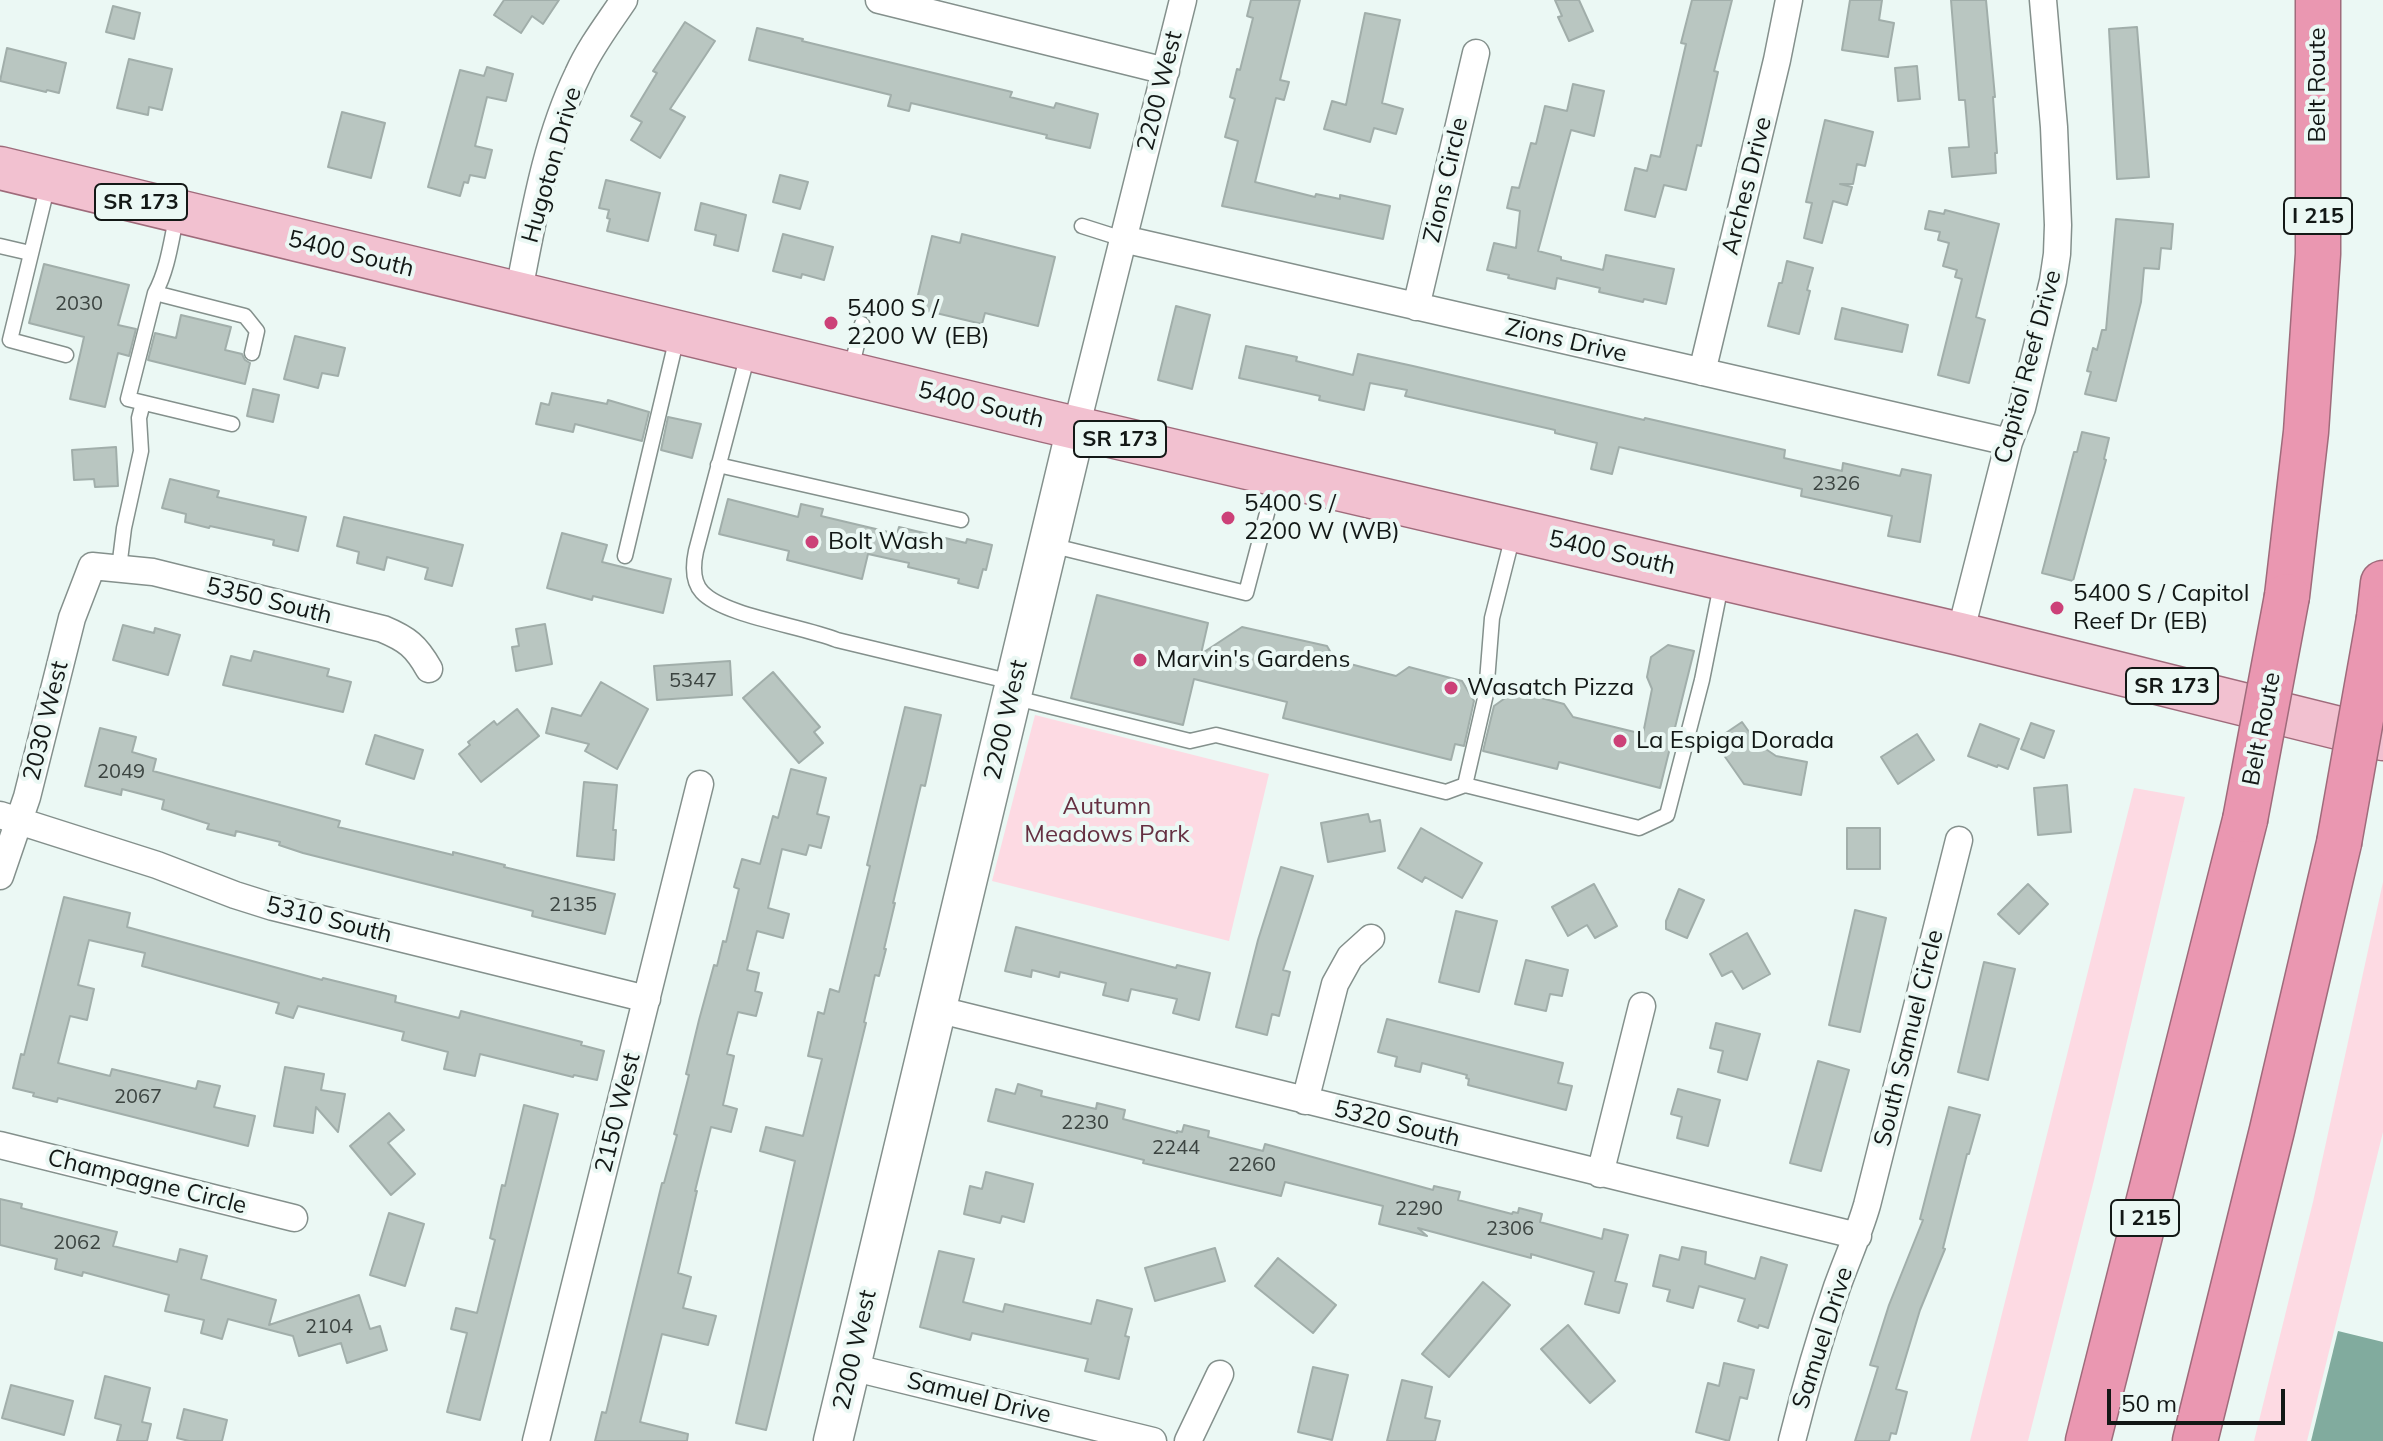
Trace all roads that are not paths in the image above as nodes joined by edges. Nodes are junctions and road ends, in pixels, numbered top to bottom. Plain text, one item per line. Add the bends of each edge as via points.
1 (624, 0) edge
2 (879, 0) edge
3 (1183, 0) edge
4 (1789, 0) edge
5 (2043, 0) edge
6 (2318, 0) edge
7 (1476, 53) dead end
8 (1166, 71) junction
9 (0, 168) edge
10 (49, 180) junction
11 (177, 211) junction
12 (1082, 226) dead end
13 (1123, 239) junction
14 (0, 246) edge
15 (30, 253) junction
16 (155, 293) junction
17 (518, 295) junction
18 (1416, 307) junction
19 (862, 324) dead end
20 (678, 332) junction
21 (749, 350) junction
22 (252, 353) dead end
23 (66, 355) dead end
24 (1702, 372) junction
25 (850, 374) junction
26 (143, 403) junction
27 (232, 424) dead end
28 (1076, 428) junction
29 (2009, 442) junction
30 (718, 465) junction
31 (1277, 475) junction
32 (961, 520) dead end
33 (1514, 531) junction
34 (1047, 545) junction
35 (625, 556) dead end
36 (92, 566) joint
37 (119, 568) junction
38 (1722, 579) junction
39 (2381, 600) edge
40 (1960, 634) junction
41 (429, 669) dead end
42 (1013, 690) junction
43 (2383, 739) edge
44 (700, 784) dead end
45 (1465, 785) junction
46 (9, 818) edge
47 (1959, 840) dead end
48 (0, 876) edge
49 (1371, 938) dead end
50 (647, 999) junction
51 (1642, 1006) dead end
52 (936, 1009) junction
53 (1305, 1101) junction
54 (0, 1145) edge
55 (1600, 1174) junction
56 (294, 1218) dead end
57 (1858, 1236) junction
58 (851, 1367) junction
59 (1220, 1374) dead end
60 (536, 1441) edge
61 (833, 1441) edge
62 (1153, 1441) edge
63 (1188, 1441) edge
64 (1792, 1441) edge
65 (2088, 1441) edge
66 (2195, 1441) edge

1 - 17 street, Hugoton Drive via 591,49 563,111
2 - 8 street
3 - 8 street, 2200 West
4 - 24 street, Arches Drive
5 - 29 street, Capitol Reef Drive via 2057,254 2022,408
6 - 65 highway, Belt Route / I 215, bridge via 2318,254 2306,432 2287,596 2245,820
7 - 18 street, Zions Circle
8 - 13 street, 2200 West
9 - 10 main road, 5400 South / SR 173
10 - 11 main road, 5400 South / SR 173
10 - 15 lane
11 - 16 lane
11 - 17 main road, 5400 South / SR 173
12 - 13 lane
13 - 18 street, Zions Drive
13 - 28 street, 2200 West
14 - 15 lane
15 - 23 lane via 10,340
16 - 22 lane via 245,316 257,331
16 - 26 lane via 128,399
17 - 20 main road, 5400 South / SR 173
18 - 24 street, Zions Drive
19 - 25 lane
20 - 21 main road, 5400 South / SR 173
20 - 35 lane
21 - 25 main road, 5400 South / SR 173
21 - 30 lane
24 - 29 street, Zions Drive
25 - 28 main road, 5400 South / SR 173
26 - 27 lane
26 - 37 lane via 141,451
28 - 31 main road, 5400 South / SR 173
28 - 34 street, 2200 West
29 - 40 street, Capitol Reef Drive
30 - 32 lane
30 - 42 lane via 693,564 697,583 713,601
31 - 33 main road, 5400 South / SR 173
31 - 34 lane via 1246,593
33 - 38 main road, 5400 South / SR 173
33 - 45 lane via 1492,618 1486,694
34 - 42 street, 2200 West
36 - 37 street, 5350 South
36 - 46 street, 2030 West via 72,618 27,797
37 - 41 street, 5350 South via 383,629 411,644
38 - 40 main road, 5400 South / SR 173
38 - 45 lane via 1667,815 1639,828
39 - 66 highway, bridge via 2339,843
40 - 43 main road, 5400 South / SR 173
42 - 45 lane via 1190,741 1216,735 1446,792
42 - 52 street, 2200 West
44 - 50 street, 2150 West
46 - 48 street, 2030 West
46 - 50 street, 5310 South via 260,903
47 - 57 street, South Samuel Circle
49 - 53 street via 1350,957 1335,984
50 - 60 street, 2150 West
51 - 55 street
52 - 53 street, 5320 South
52 - 58 street, 2200 West
53 - 55 street, 5320 South
54 - 56 street, Champagne Circle
55 - 57 street, 5320 South
57 - 64 street, Samuel Drive via 1805,1385
58 - 61 street, 2200 West
58 - 62 street, Samuel Drive
59 - 63 street

